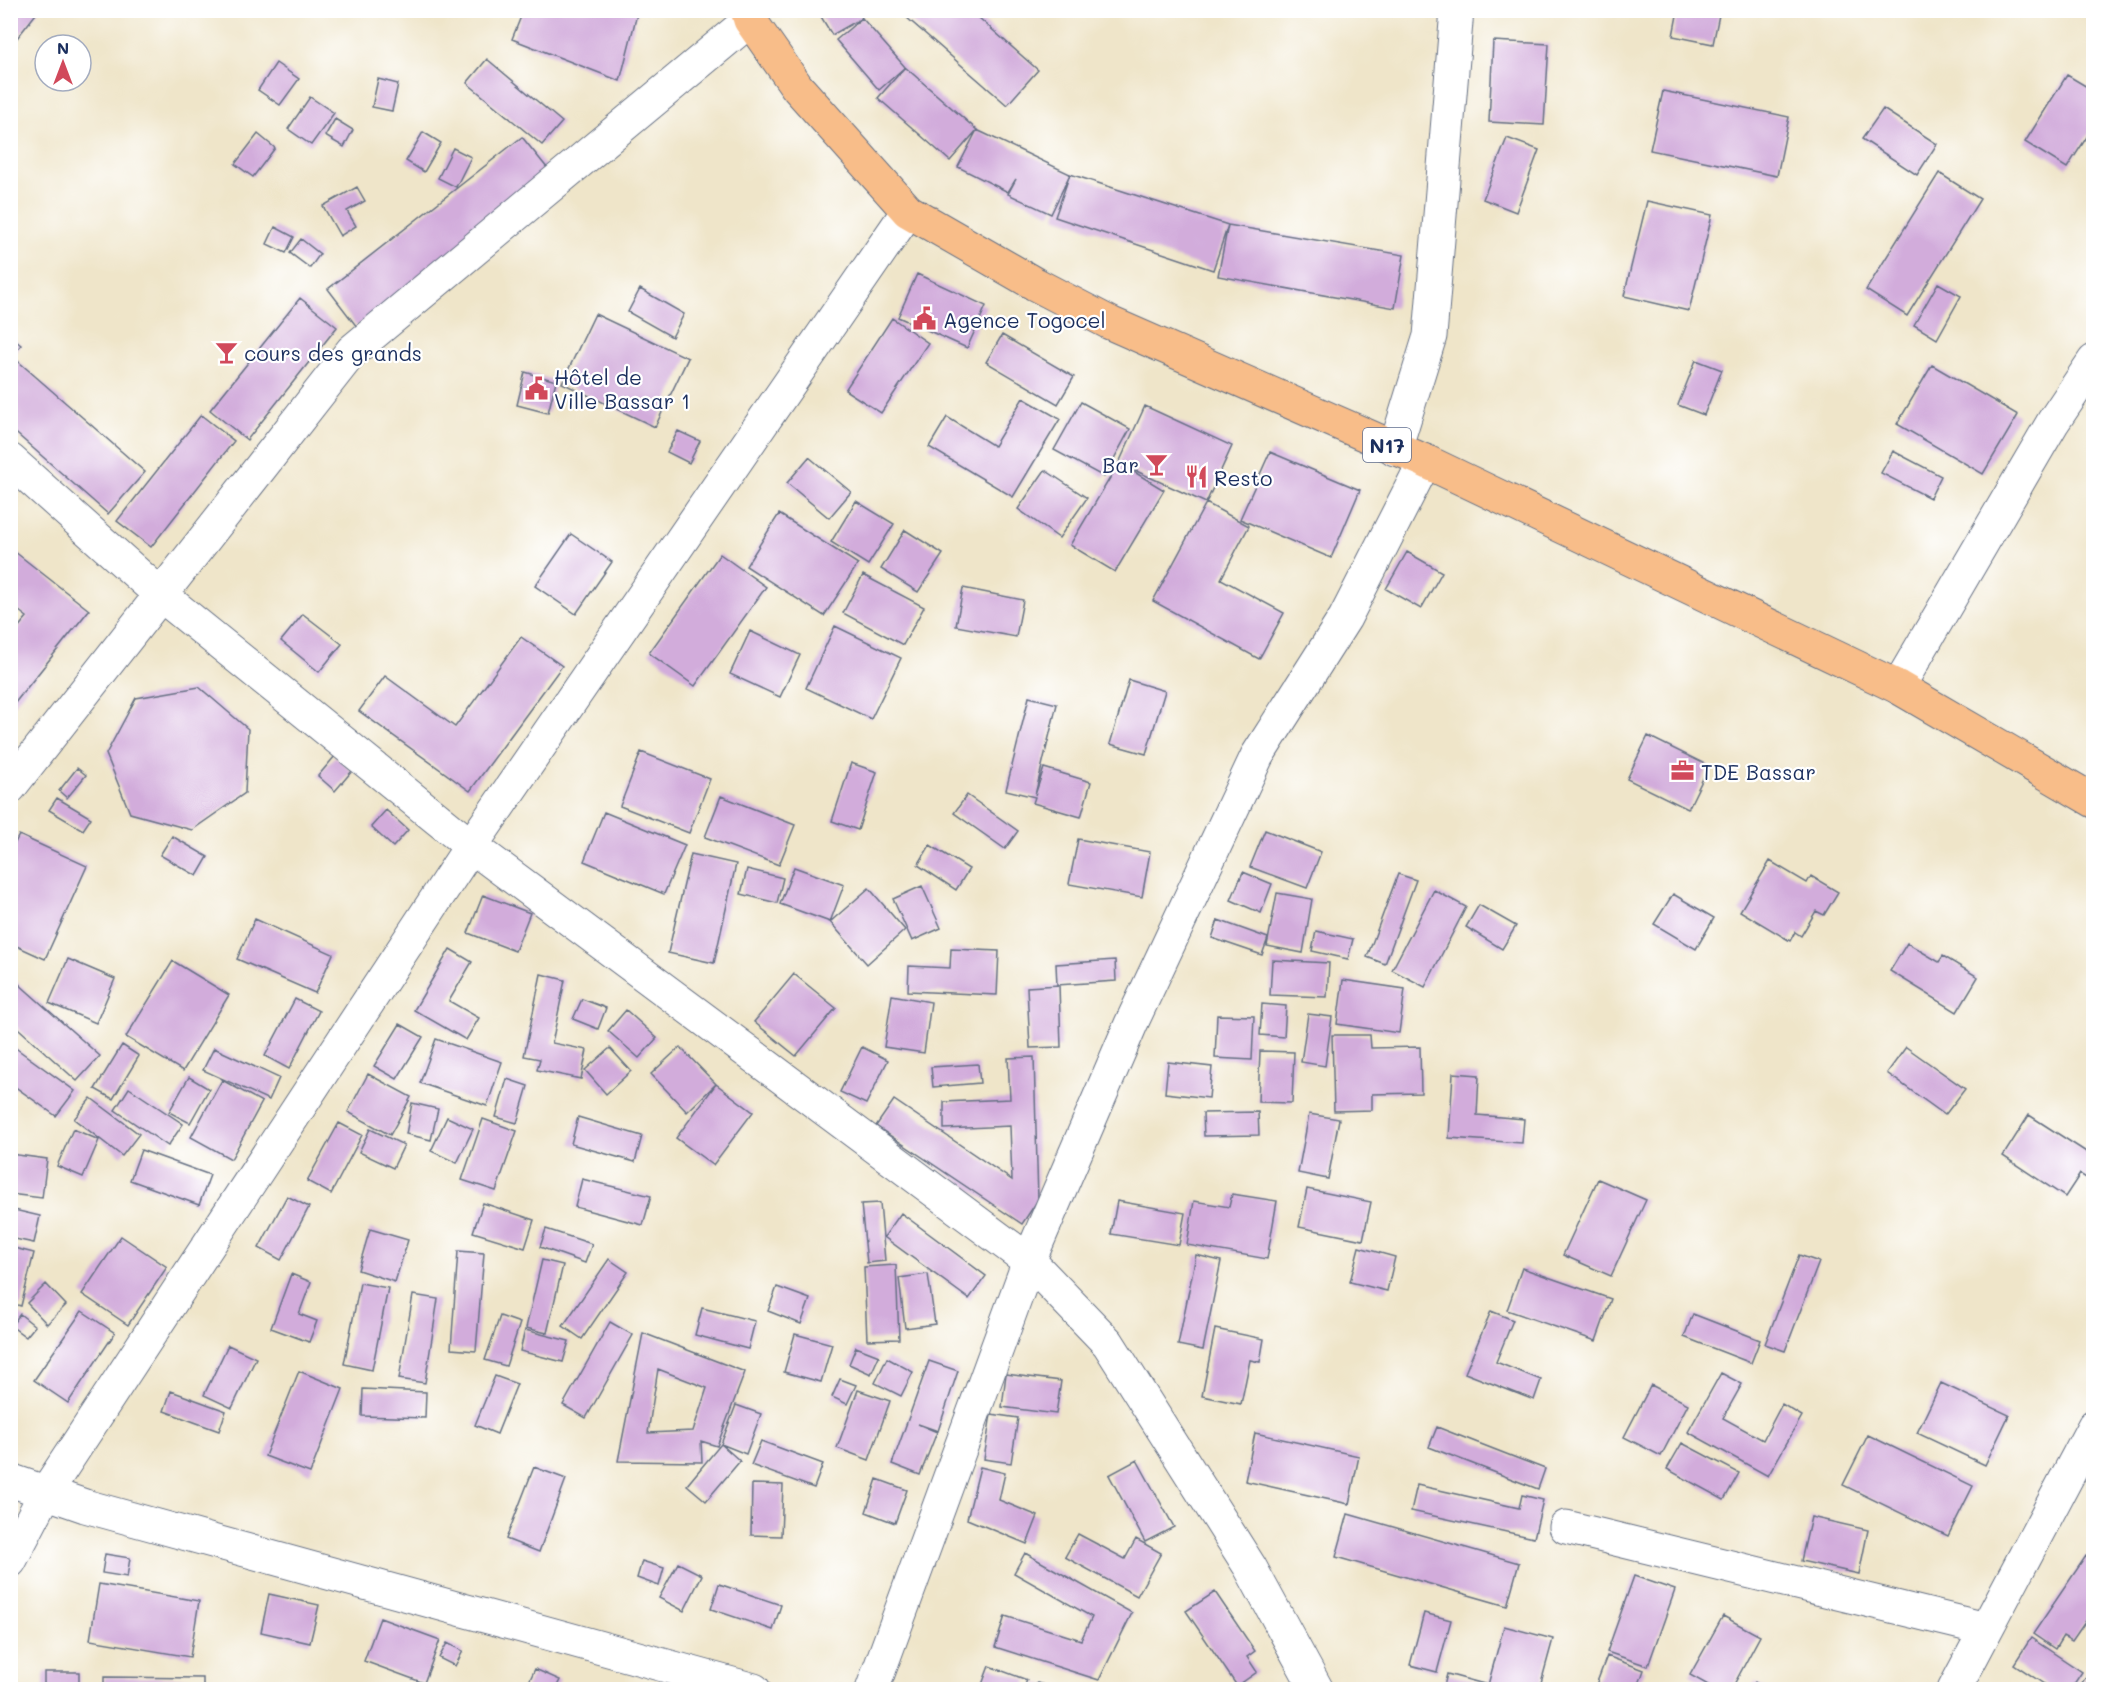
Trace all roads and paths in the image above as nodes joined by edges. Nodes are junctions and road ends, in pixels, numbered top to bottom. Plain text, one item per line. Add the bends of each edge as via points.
1 (1457, 10) edge
2 (748, 15) edge
3 (908, 211) junction
4 (2094, 361) edge
5 (1410, 455) junction
6 (10, 460) edge
7 (162, 596) junction
8 (1898, 687) junction
9 (10, 787) edge
10 (2094, 801) edge
11 (471, 846) junction
12 (1029, 1261) junction
13 (2094, 1426) edge
14 (10, 1480) edge
15 (46, 1492) junction
16 (1566, 1527) dead end
17 (10, 1561) edge
18 (1986, 1629) junction
19 (754, 1689) edge
20 (872, 1689) edge
21 (1317, 1689) edge
22 (1954, 1689) edge

1 - 5 street via 1430,336
2 - 3 main road, N17 via 797,87
2 - 7 street via 352,351
3 - 5 main road, N17 via 1110,323
3 - 11 street
4 - 8 street via 2053,422
5 - 8 main road, N17
5 - 12 street via 1345,618 1257,756 1131,1024
6 - 7 street
7 - 9 street
7 - 11 street
8 - 10 main road, N17
11 - 12 street
11 - 15 street
12 - 20 street
12 - 21 street via 1108,1343 1250,1567
13 - 18 street
14 - 15 street
15 - 17 street
15 - 19 street via 85,1506
16 - 18 street
18 - 22 street

